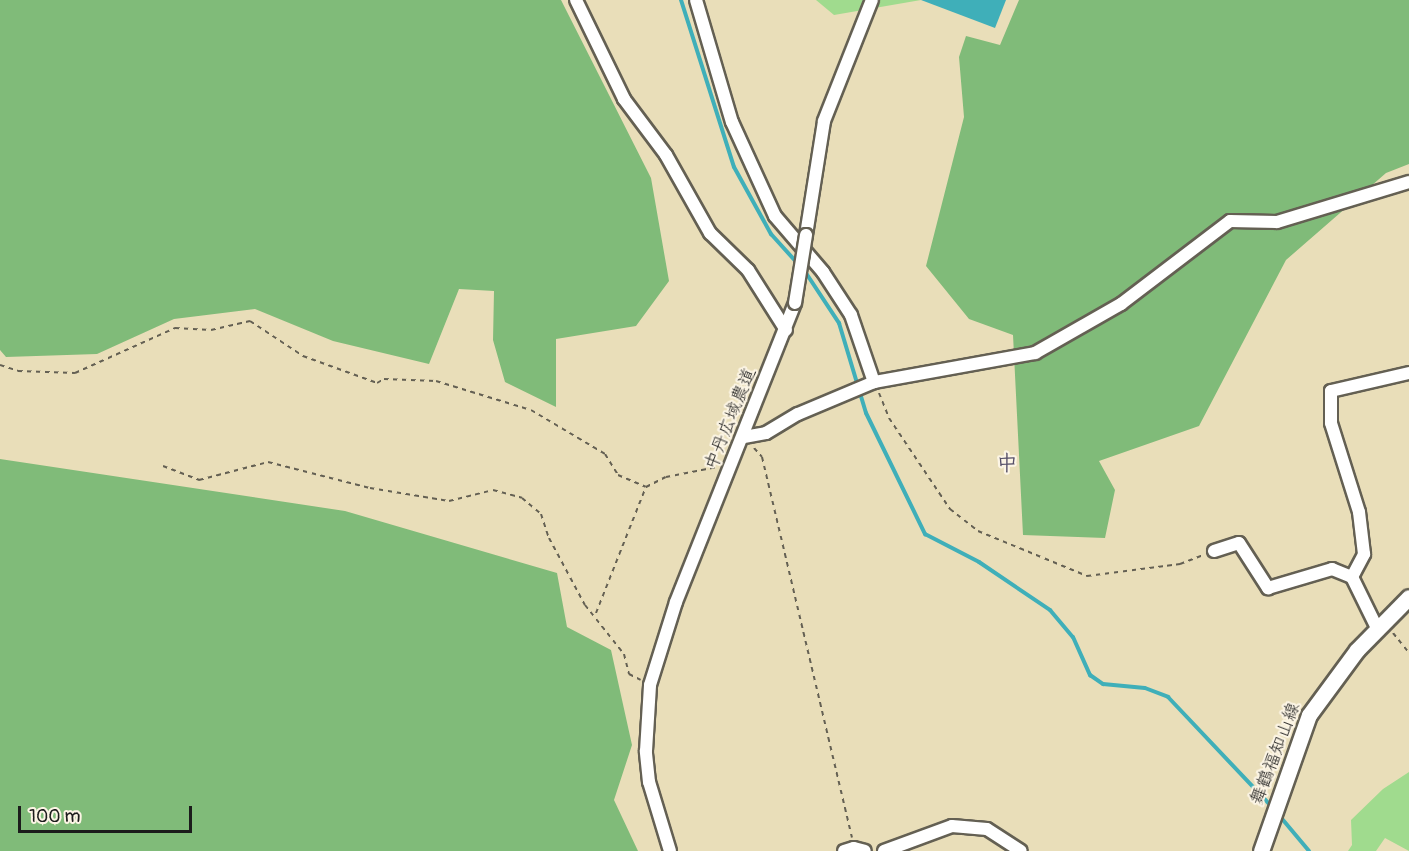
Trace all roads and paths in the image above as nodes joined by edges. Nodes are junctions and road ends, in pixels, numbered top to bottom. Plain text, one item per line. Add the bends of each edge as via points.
1 (576, 0) edge
2 (696, 0) edge
3 (872, 0) edge
4 (1409, 182) edge
5 (786, 330) junction
6 (0, 365) edge
7 (1409, 373) edge
8 (874, 382) junction
9 (744, 437) junction
10 (163, 466) dead end
11 (731, 469) junction
12 (646, 487) junction
13 (1214, 551) joint
14 (1352, 577) junction
15 (1409, 597) edge
16 (596, 614) junction
17 (1380, 625) junction
18 (1409, 653) edge
19 (650, 685) junction
20 (903, 848) edge
21 (854, 850) edge
22 (670, 851) edge
23 (884, 851) edge
24 (1021, 851) edge
25 (1261, 851) edge

1 - 5 street via 624,99 666,155 710,233 748,270
2 - 8 street via 732,122 775,216 823,272 851,315
3 - 5 street, 中丹広域農道, bridge via 825,121 795,303
4 - 8 street via 1277,222 1230,221 1121,304 1035,353
5 - 9 street, 中丹広域農道
6 - 12 path via 18,371 75,373 175,328 211,330 250,321 303,356 377,383 384,379 436,381 531,410 605,454 618,475
7 - 14 street via 1331,391 1331,423 1359,512 1364,554
8 - 9 street via 798,414 766,434
8 - 13 path via 889,418 926,476 950,510 978,531 1087,576 1180,564
9 - 11 street, 中丹広域農道
9 - 21 path via 762,458
10 - 16 path via 199,480 268,462 370,488 449,501 493,490 522,498 541,514 549,538 581,596
11 - 12 path via 719,467 666,477
11 - 19 street, 中丹広域農道 via 676,602
12 - 16 path
13 - 14 street via 1239,543 1268,588 1332,569
14 - 17 street
15 - 17 main road, 舞鶴福知山線
16 - 19 path via 624,654 629,674
17 - 18 path
17 - 25 main road, 舞鶴福知山線 via 1330,682 1310,715
19 - 22 street, 中丹広域農道 via 646,751 649,782
20 - 23 street
20 - 24 street via 952,826 987,829

